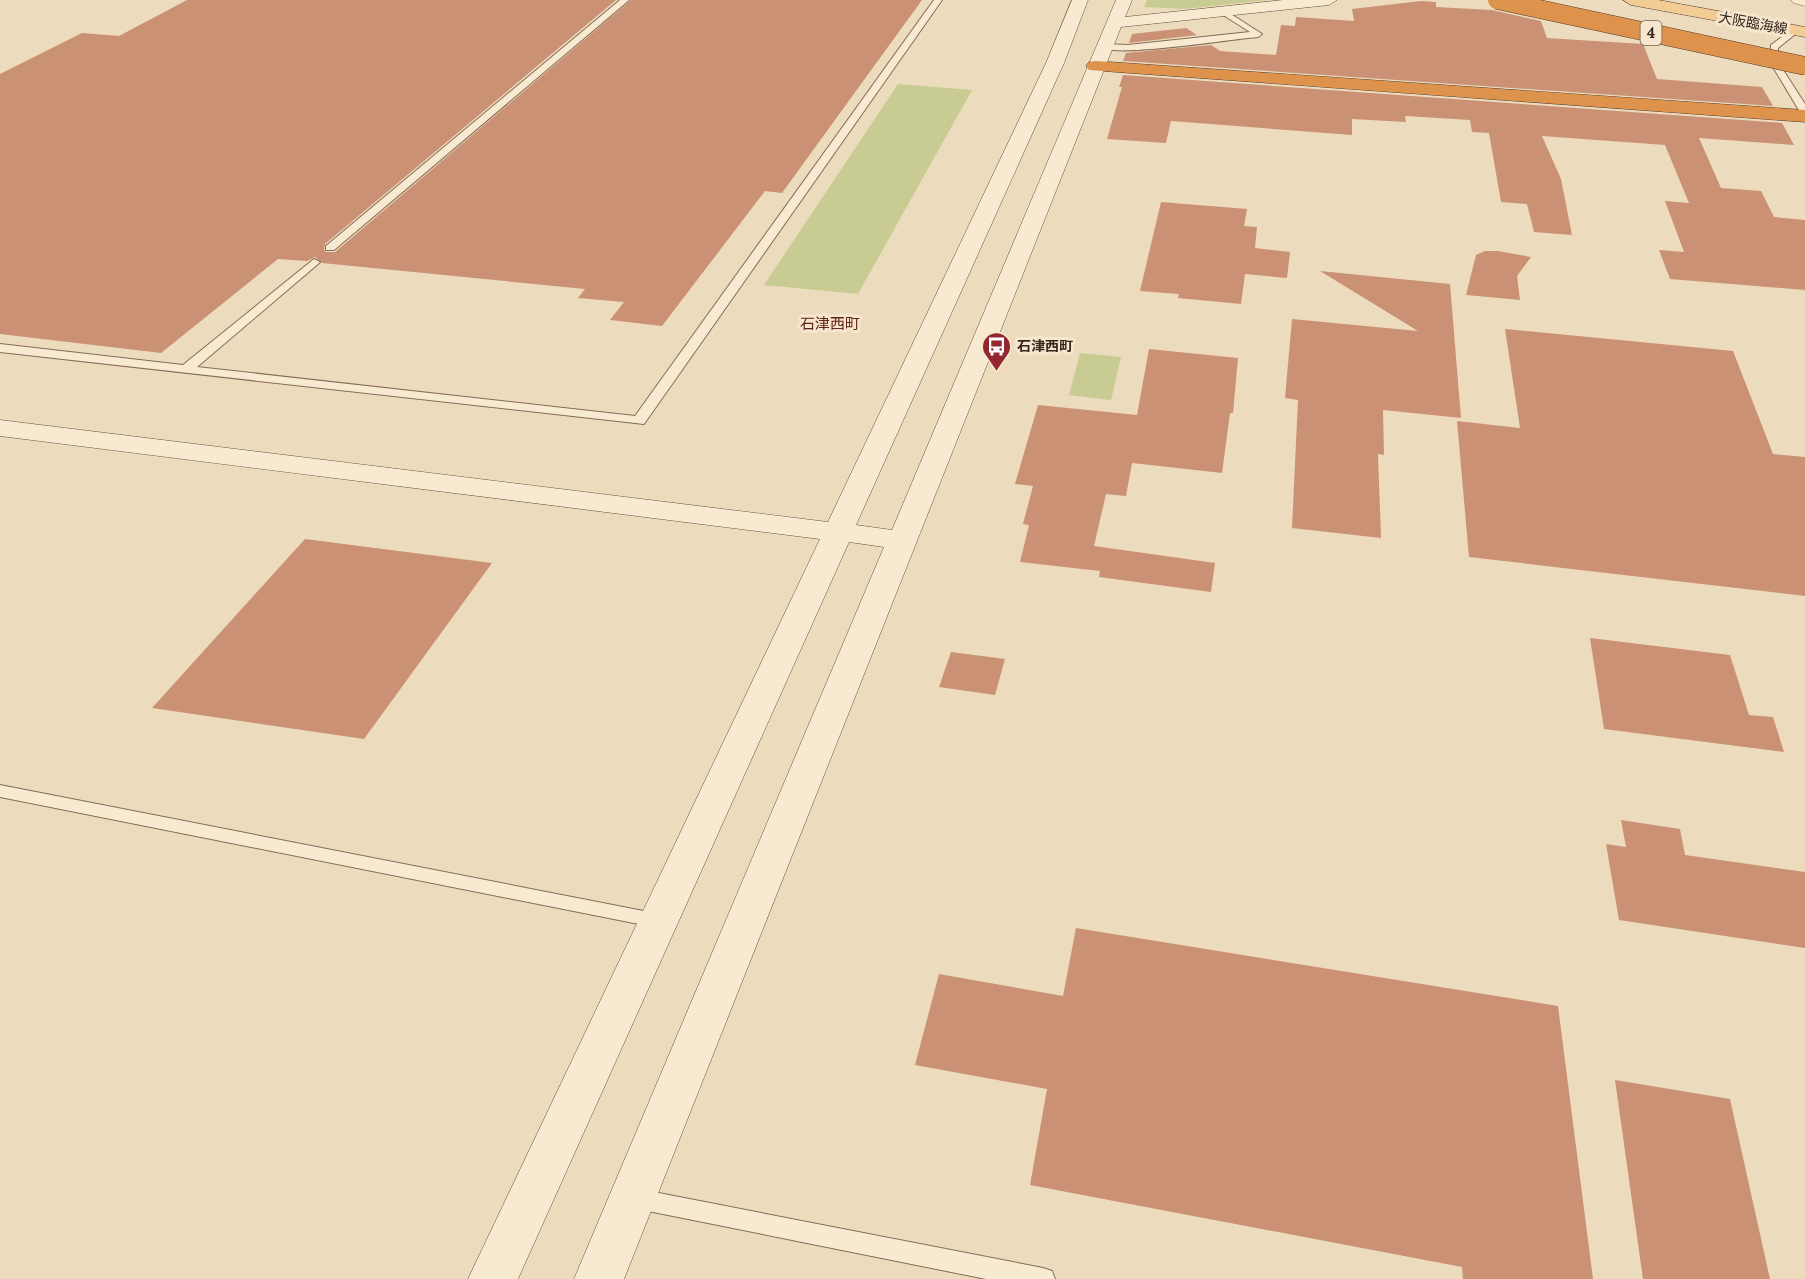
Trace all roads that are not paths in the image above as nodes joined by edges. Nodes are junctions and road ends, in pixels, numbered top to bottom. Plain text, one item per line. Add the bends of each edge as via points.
1 (625, 0) edge
2 (938, 0) edge
3 (1329, 0) edge
4 (1497, 0) edge
5 (1533, 0) edge
6 (1540, 0) edge
7 (1631, 0) edge
8 (1686, 0) edge
9 (1077, 4) edge
10 (1223, 11) junction
11 (1802, 28) edge
12 (1672, 30) junction
13 (1109, 34) edge
14 (1805, 58) edge
15 (1055, 63) junction
16 (1805, 66) edge
17 (1805, 114) edge
18 (330, 248) dead end
19 (314, 262) dead end
20 (0, 348) edge
21 (186, 369) junction
22 (0, 428) edge
23 (840, 532) junction
24 (902, 540) junction
25 (0, 791) edge
26 (659, 921) junction
27 (632, 1197) junction
28 (493, 1279) edge
29 (599, 1279) edge
30 (1042, 1279) edge

1 - 18 lane
2 - 21 lane via 639,421
3 - 10 street
4 - 16 highway, 4, bridge
5 - 12 highway, 4
6 - 12 highway
7 - 11 main road, 大阪臨海線
8 - 11 main road, 大阪臨海線
9 - 15 street
10 - 13 street
10 - 13 lane via 1258,34 1128,48
11 - 17 lane via 1774,47 1774,62
12 - 14 highway, 4
13 - 15 street
13 - 17 highway via 1248,77
13 - 24 street
15 - 23 street
19 - 21 lane
20 - 21 lane
22 - 23 street
23 - 24 street
23 - 26 street
24 - 27 street
25 - 26 lane
26 - 28 street
27 - 29 street
27 - 30 lane

